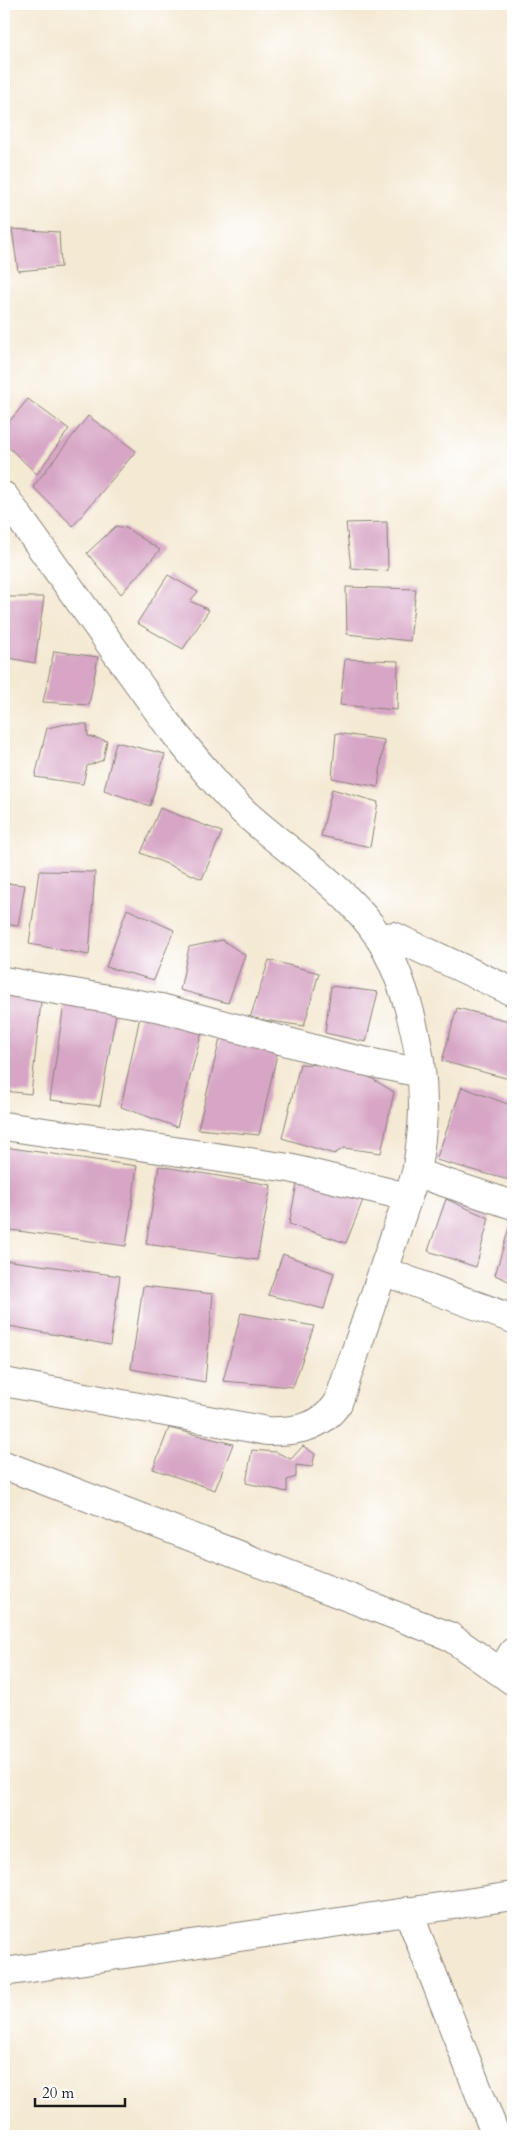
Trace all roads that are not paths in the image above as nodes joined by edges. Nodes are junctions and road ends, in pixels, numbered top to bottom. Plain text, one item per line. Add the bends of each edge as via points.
1 (4, 496) edge
2 (379, 938) junction
3 (4, 981) edge
4 (513, 992) edge
5 (421, 1073) junction
6 (4, 1126) edge
7 (412, 1185) junction
8 (513, 1205) edge
9 (383, 1270) junction
10 (513, 1319) edge
11 (4, 1382) edge
12 (4, 1465) edge
13 (509, 1668) edge
14 (513, 1896) edge
15 (408, 1911) junction
16 (4, 1972) edge
17 (496, 2136) edge

1 - 2 street via 190,752 243,810 344,896
2 - 4 street via 393,936
2 - 5 street via 403,988
3 - 5 street via 161,1008 344,1058
5 - 7 street via 422,1138
6 - 7 street
7 - 8 street
7 - 9 street
9 - 10 street
9 - 11 street via 338,1403 322,1421 303,1428 255,1429
12 - 13 street via 449,1636
14 - 15 street
15 - 16 street
15 - 17 street

